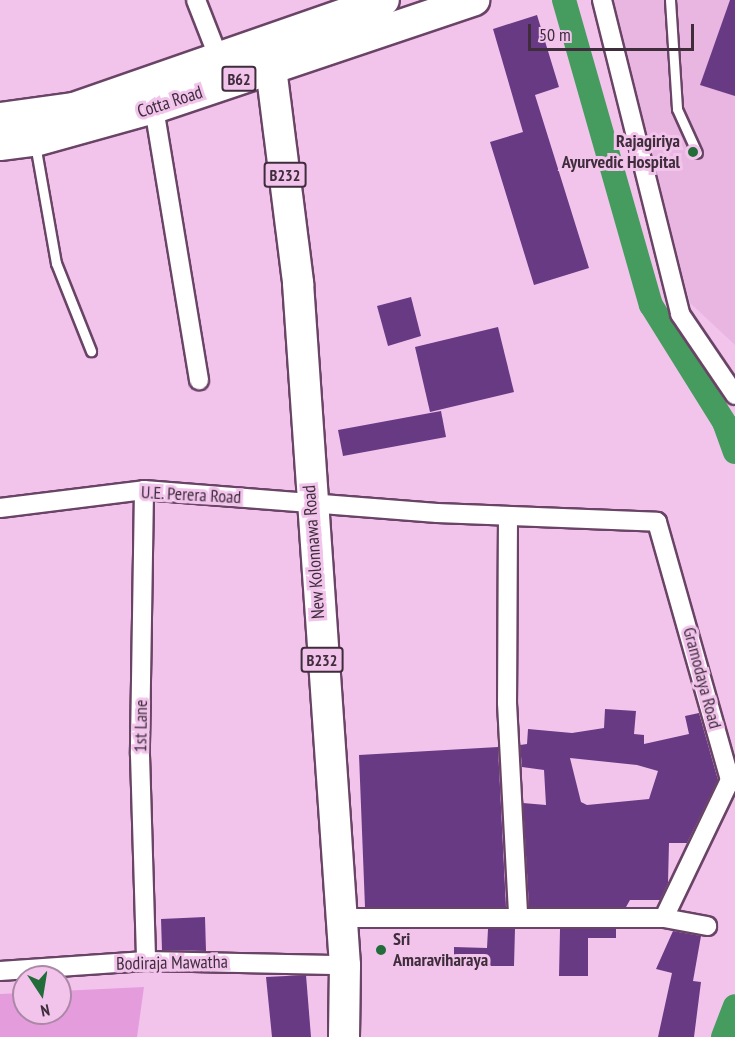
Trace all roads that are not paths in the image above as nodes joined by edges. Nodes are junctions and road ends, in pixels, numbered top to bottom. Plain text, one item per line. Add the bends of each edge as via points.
1 (196, 0) edge
2 (384, 0) edge
3 (602, 0) edge
4 (670, 0) edge
5 (461, 2) edge
6 (218, 56) junction
7 (271, 68) junction
8 (154, 108) junction
9 (0, 118) edge
10 (35, 141) junction
11 (0, 145) edge
12 (697, 153) dead end
13 (91, 351) dead end
14 (199, 380) dead end
15 (735, 395) edge
16 (144, 490) junction
17 (311, 504) junction
18 (0, 508) edge
19 (508, 516) junction
20 (518, 916) junction
21 (341, 918) junction
22 (664, 918) junction
23 (707, 926) dead end
24 (146, 961) junction
25 (345, 965) junction
26 (0, 971) edge
27 (344, 1037) edge

1 - 6 street
2 - 6 main road, Cotta Road / B62
3 - 15 street via 680,314
4 - 12 lane via 677,109
5 - 7 main road, Cotta Road / B62
6 - 9 main road, Cotta Road / B62 via 74,108
7 - 8 main road, Cotta Road / B62
7 - 17 main road, New Kolonnawa Road / B232 via 298,283
8 - 10 main road, Cotta Road / B62
8 - 14 street
10 - 11 main road, Cotta Road / B62
10 - 13 lane via 56,263
16 - 17 street, U.E. Perera Road
16 - 18 street, U.E. Perera Road
16 - 24 street, 1st Lane via 140,755
17 - 19 street, Gramodaya Road
17 - 21 main road, New Kolonnawa Road / B232
19 - 20 street via 507,703
19 - 22 street, Gramodaya Road via 646,520 663,531 729,780
20 - 21 street
20 - 22 street
21 - 25 main road, New Kolonnawa Road / B232
22 - 23 street
24 - 25 street, Bodiraja Mawatha
24 - 26 street, Bodiraja Mawatha
25 - 27 main road, New Kolonnawa Road / B232

